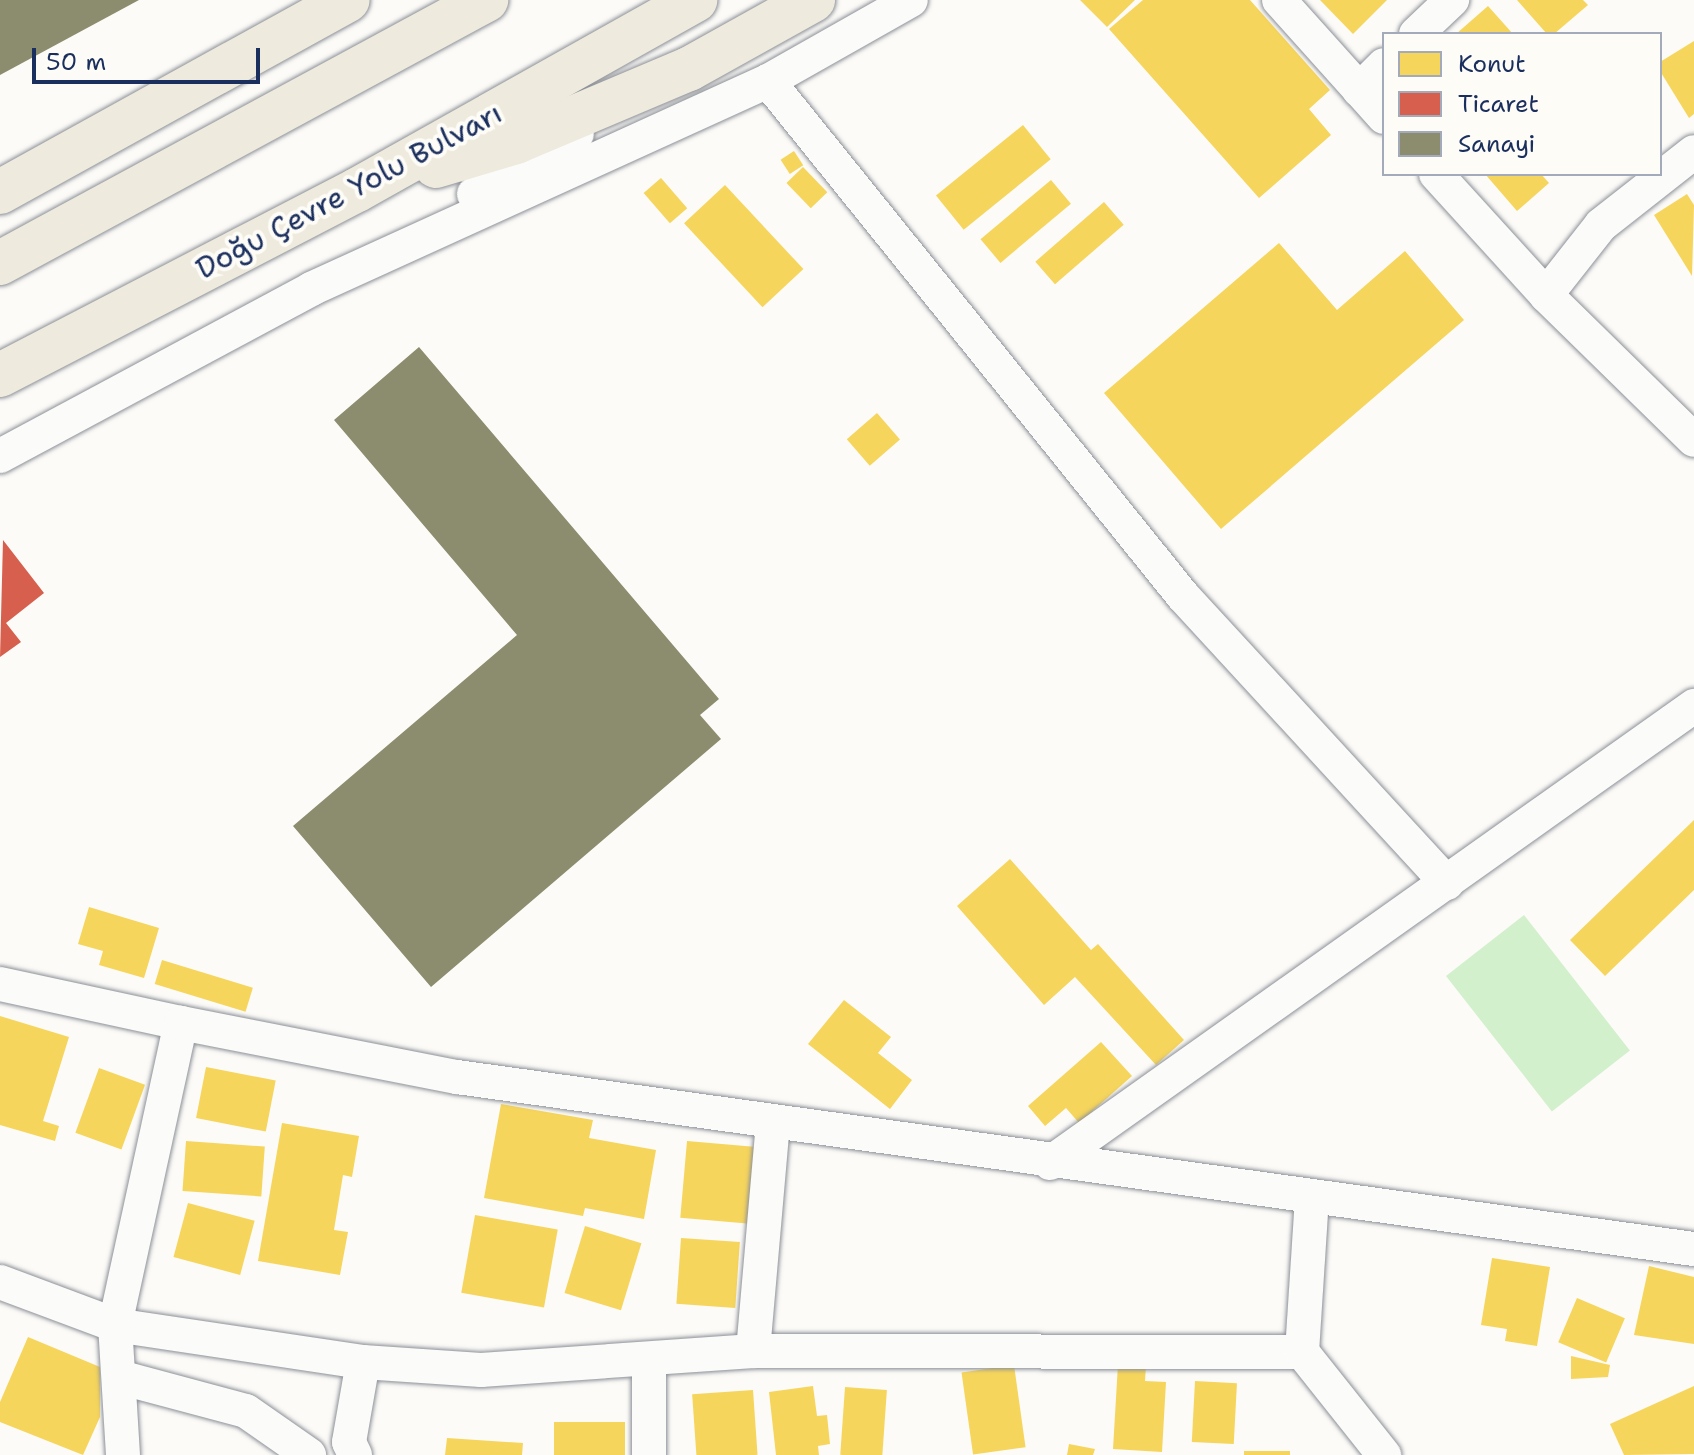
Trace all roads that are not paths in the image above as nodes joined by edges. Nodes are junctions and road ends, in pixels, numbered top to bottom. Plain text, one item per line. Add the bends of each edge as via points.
1 (348, 0) edge
2 (486, 0) edge
3 (695, 0) edge
4 (813, 0) edge
5 (911, 0) edge
6 (1279, 0) edge
7 (1452, 0) edge
8 (1418, 32) edge
9 (1382, 67) edge
10 (689, 69) junction
11 (768, 81) junction
12 (1359, 90) junction
13 (1382, 115) edge
14 (1694, 152) edge
15 (1438, 176) edge
16 (357, 190) junction
17 (0, 192) edge
18 (0, 263) edge
19 (311, 289) junction
20 (1546, 295) junction
21 (0, 375) edge
22 (1694, 440) edge
23 (0, 456) edge
24 (1694, 706) edge
25 (1447, 883) junction
26 (0, 984) edge
27 (181, 1023) junction
28 (773, 1123) junction
29 (1050, 1163) junction
30 (1312, 1198) junction
31 (1694, 1249) edge
32 (0, 1282) edge
33 (115, 1325) junction
34 (753, 1351) junction
35 (1302, 1352) junction
36 (649, 1360) junction
37 (363, 1362) junction
38 (119, 1377) junction
39 (123, 1455) edge
40 (309, 1455) edge
41 (355, 1455) edge
42 (649, 1455) edge
43 (1384, 1455) edge

1 - 17 highway
2 - 18 highway
3 - 16 highway, Doğu Çevre Yolu Bulvarı
4 - 10 highway
5 - 11 street
6 - 12 street
7 - 8 street
9 - 12 street
10 - 16 highway via 516,142
10 - 19 street
11 - 19 street
11 - 25 street via 1183,596
12 - 13 street
14 - 20 street via 1601,225
15 - 20 street
16 - 21 highway, Doğu Çevre Yolu Bulvarı
19 - 23 street
20 - 22 street
24 - 25 street
25 - 29 street
26 - 27 street
27 - 28 street via 457,1077
27 - 33 street
28 - 29 street
28 - 34 street
29 - 30 street
30 - 31 street
30 - 35 street
32 - 33 street
33 - 37 street
33 - 38 street
34 - 35 street
34 - 36 street
35 - 43 street
36 - 37 street via 481,1370
36 - 42 street
37 - 41 street via 349,1442
38 - 39 street
38 - 40 street via 246,1411

